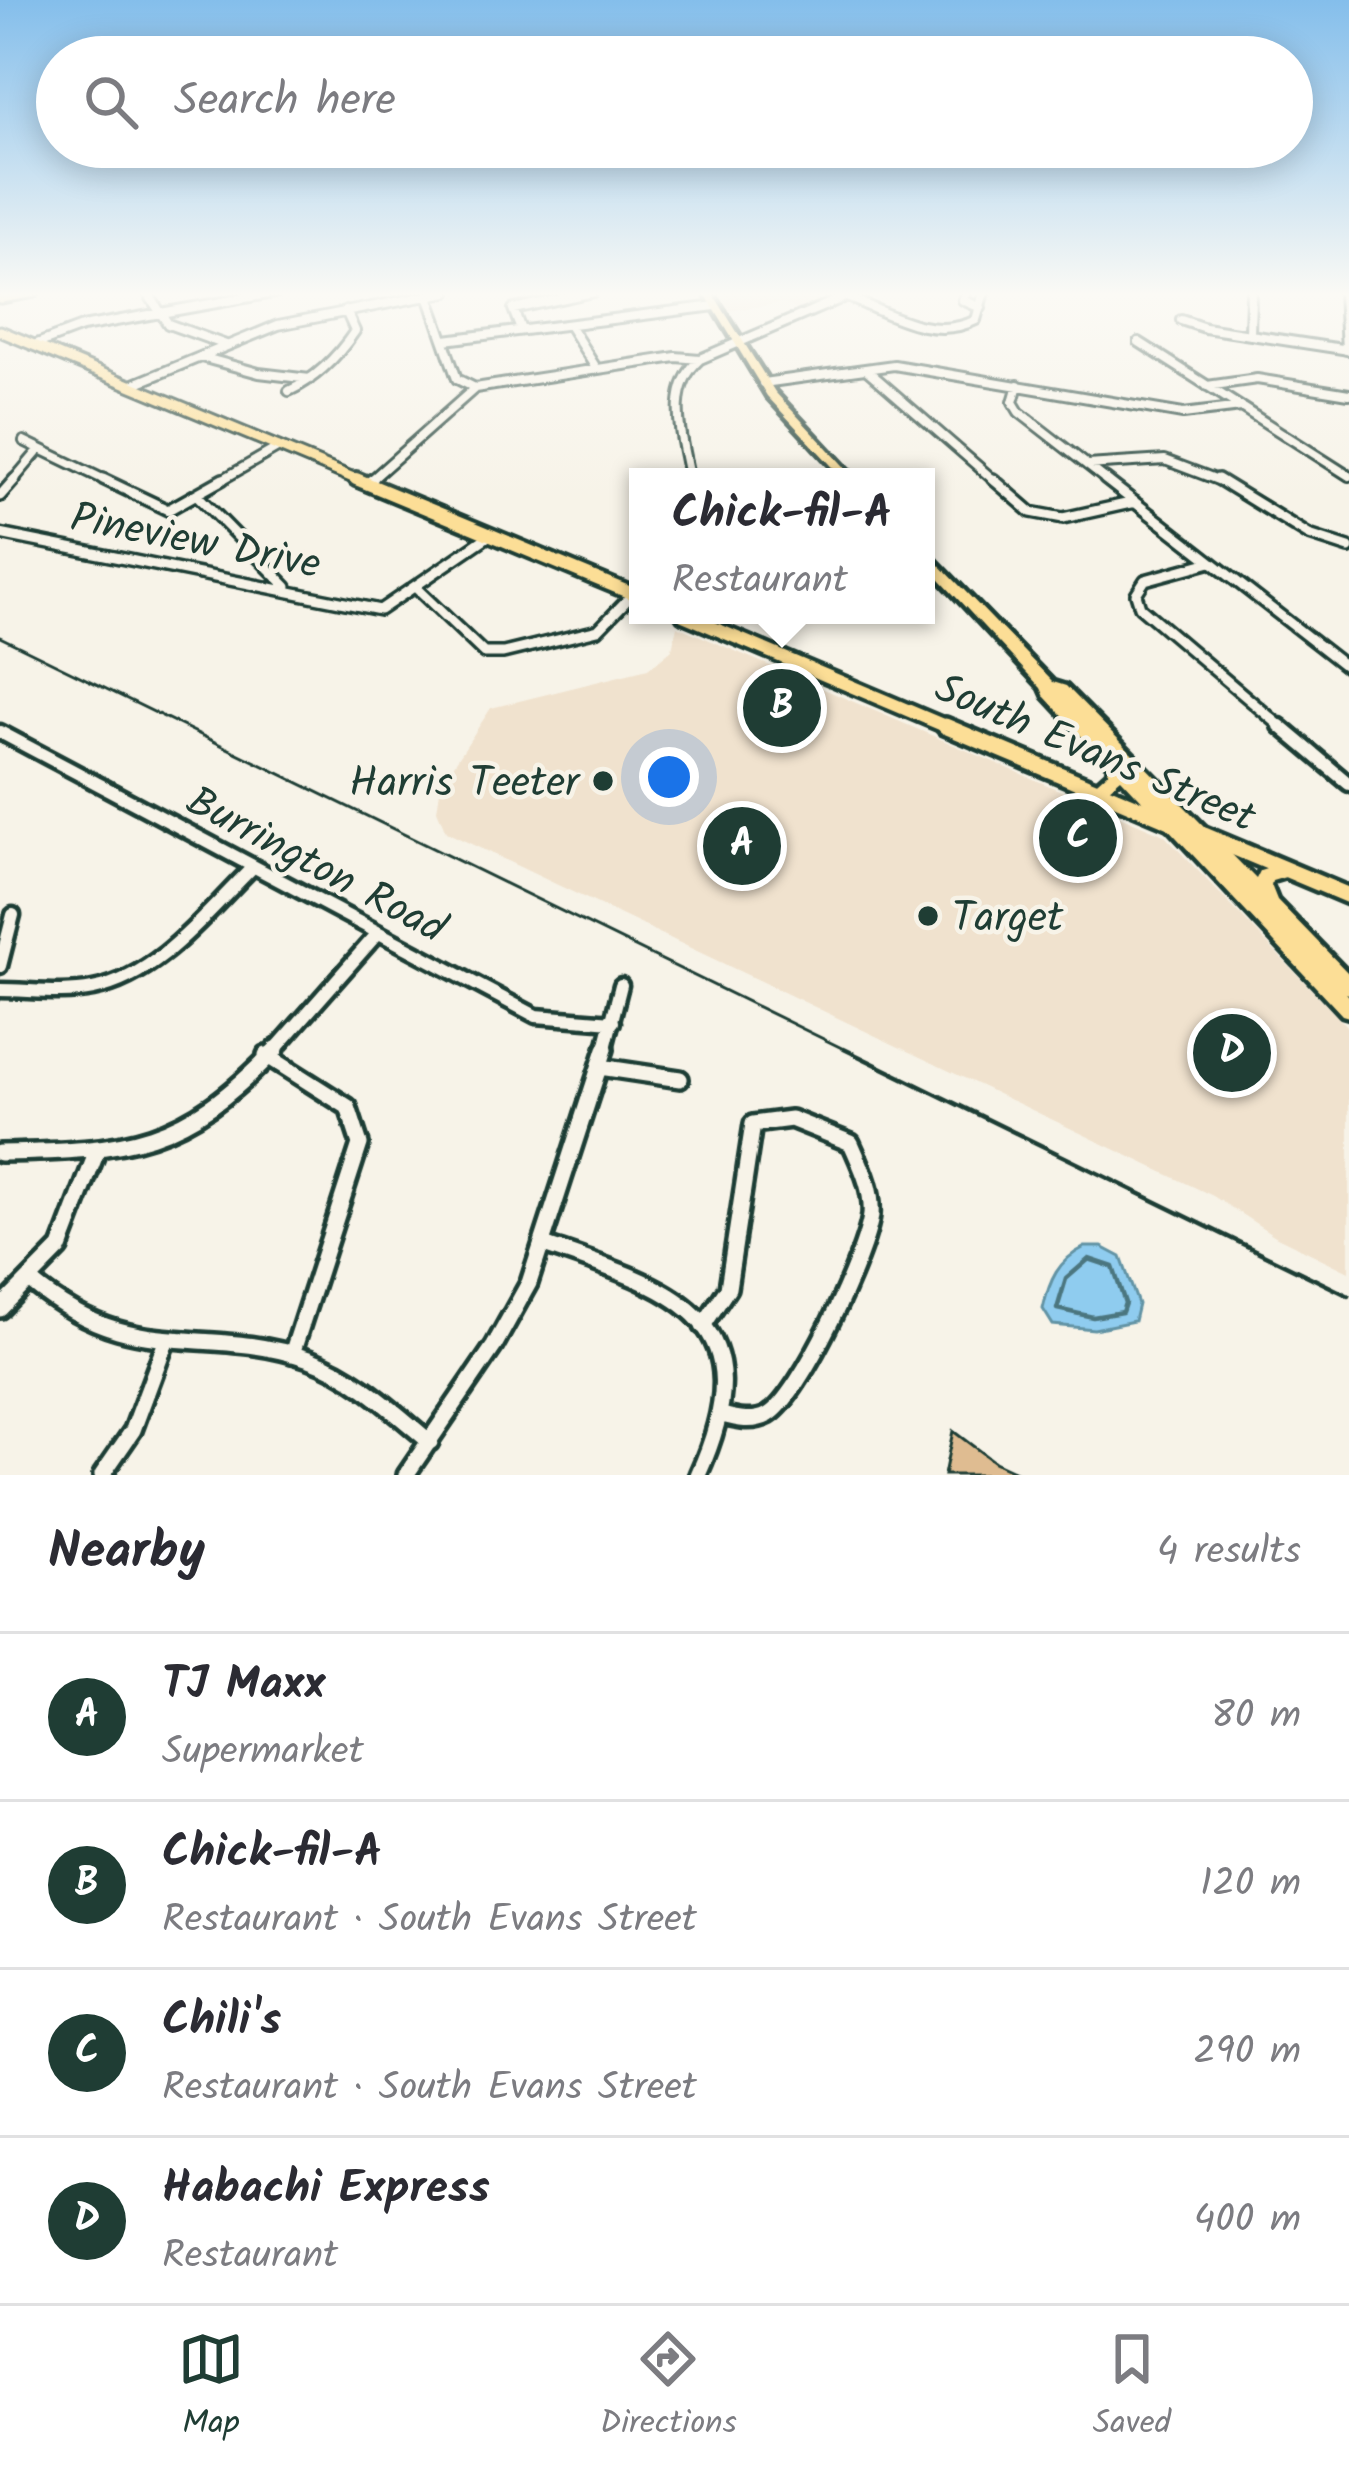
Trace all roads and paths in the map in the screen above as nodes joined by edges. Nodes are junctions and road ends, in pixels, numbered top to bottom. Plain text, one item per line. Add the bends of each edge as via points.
1 (74, 361) edge
2 (191, 361) edge
3 (214, 361) edge
4 (327, 361) edge
5 (451, 361) edge
6 (591, 361) edge
7 (648, 361) edge
8 (698, 361) edge
9 (750, 361) edge
10 (1169, 361) edge
11 (596, 368) junction
12 (867, 370) junction
13 (310, 379) junction
14 (763, 383) junction
15 (132, 385) junction
16 (1018, 385) junction
17 (1208, 386) junction
18 (475, 388) junction
19 (289, 391) dead end
20 (1349, 394) edge
21 (1241, 407) junction
22 (24, 441) dead end
23 (279, 447) junction
24 (39, 450) junction
25 (1087, 465) junction
26 (688, 468) edge
27 (840, 468) edge
28 (1349, 476) edge
29 (367, 483) junction
30 (197, 495) junction
31 (0, 496) edge
32 (1135, 502) junction
33 (0, 534) edge
34 (490, 535) junction
35 (1349, 548) edge
36 (1211, 562) junction
37 (935, 567) edge
38 (416, 588) junction
39 (290, 590) junction
40 (629, 592) edge
41 (629, 601) edge
42 (706, 624) edge
43 (1349, 670) edge
44 (1048, 686) junction
45 (0, 732) edge
46 (1118, 764) junction
47 (1349, 784) edge
48 (1096, 790) junction
49 (1175, 823) junction
50 (1201, 834) junction
51 (253, 867) junction
52 (1286, 870) junction
53 (1349, 896) edge
54 (1271, 909) junction
55 (13, 915) dead end
56 (378, 933) junction
57 (0, 966) edge
58 (621, 985) dead end
59 (1349, 986) edge
60 (0, 990) edge
61 (1349, 1009) edge
62 (613, 1022) junction
63 (266, 1055) junction
64 (600, 1066) junction
65 (680, 1079) dead end
66 (97, 1151) junction
67 (0, 1153) edge
68 (544, 1245) junction
69 (30, 1281) junction
70 (0, 1309) edge
71 (703, 1326) junction
72 (165, 1344) junction
73 (292, 1354) junction
74 (722, 1415) junction
75 (430, 1442) junction
76 (102, 1475) edge
77 (406, 1475) edge
78 (698, 1475) edge

1 - 15 main road
2 - 15 street
3 - 13 street
4 - 13 street
5 - 18 street via 457,379
6 - 11 street
7 - 11 street
8 - 26 street via 678,385
9 - 14 highway
10 - 17 street
11 - 18 street
12 - 14 street
12 - 16 street via 914,367
12 - 32 street via 1031,512 1063,518
13 - 19 street
14 - 27 highway
15 - 23 main road
16 - 21 street via 1183,414
16 - 25 street via 1019,412
17 - 20 street via 1257,379
17 - 21 street
18 - 29 street
21 - 28 street
22 - 24 street
23 - 29 main road
23 - 30 street
24 - 30 street via 168,510
24 - 31 street, Pineview Drive
25 - 32 street
25 - 35 street via 1134,456 1181,463 1220,478 1300,532
29 - 34 main road
30 - 39 street
32 - 36 street
33 - 39 street, Pineview Drive
34 - 38 street
34 - 40 main road
36 - 43 street
36 - 47 street via 1145,580 1136,594 1140,607
37 - 44 highway
38 - 39 street, Pineview Drive via 380,610
38 - 41 street via 484,652 598,630
42 - 48 main road, South Evans Street
44 - 46 highway
44 - 50 highway via 1074,701
45 - 51 street, Burrington Road
46 - 48 highway
46 - 49 highway
48 - 49 main road, South Evans Street
49 - 50 main road, South Evans Street
49 - 61 highway
50 - 52 main road, South Evans Street
50 - 54 highway
51 - 56 street, Burrington Road
51 - 60 street via 123,980 93,989
52 - 53 main road, South Evans Street
52 - 54 highway via 1262,884
54 - 59 highway
55 - 57 street
56 - 62 street, Burrington Road via 536,1016
56 - 63 street
58 - 62 street
62 - 64 street
63 - 66 street via 219,1108 147,1142
63 - 73 street via 348,1107 360,1144
64 - 65 street
64 - 68 street
66 - 67 street
66 - 69 street via 61,1248
68 - 71 street via 658,1287
68 - 75 street via 494,1346
69 - 70 street
69 - 72 street via 57,1307
71 - 74 street via 721,1371
71 - 74 street via 728,1288 753,1124 791,1115 850,1143 869,1182 872,1218 820,1337 774,1411 745,1422
72 - 73 street
72 - 76 street via 149,1398
73 - 75 street via 350,1378
74 - 78 street
75 - 77 street

